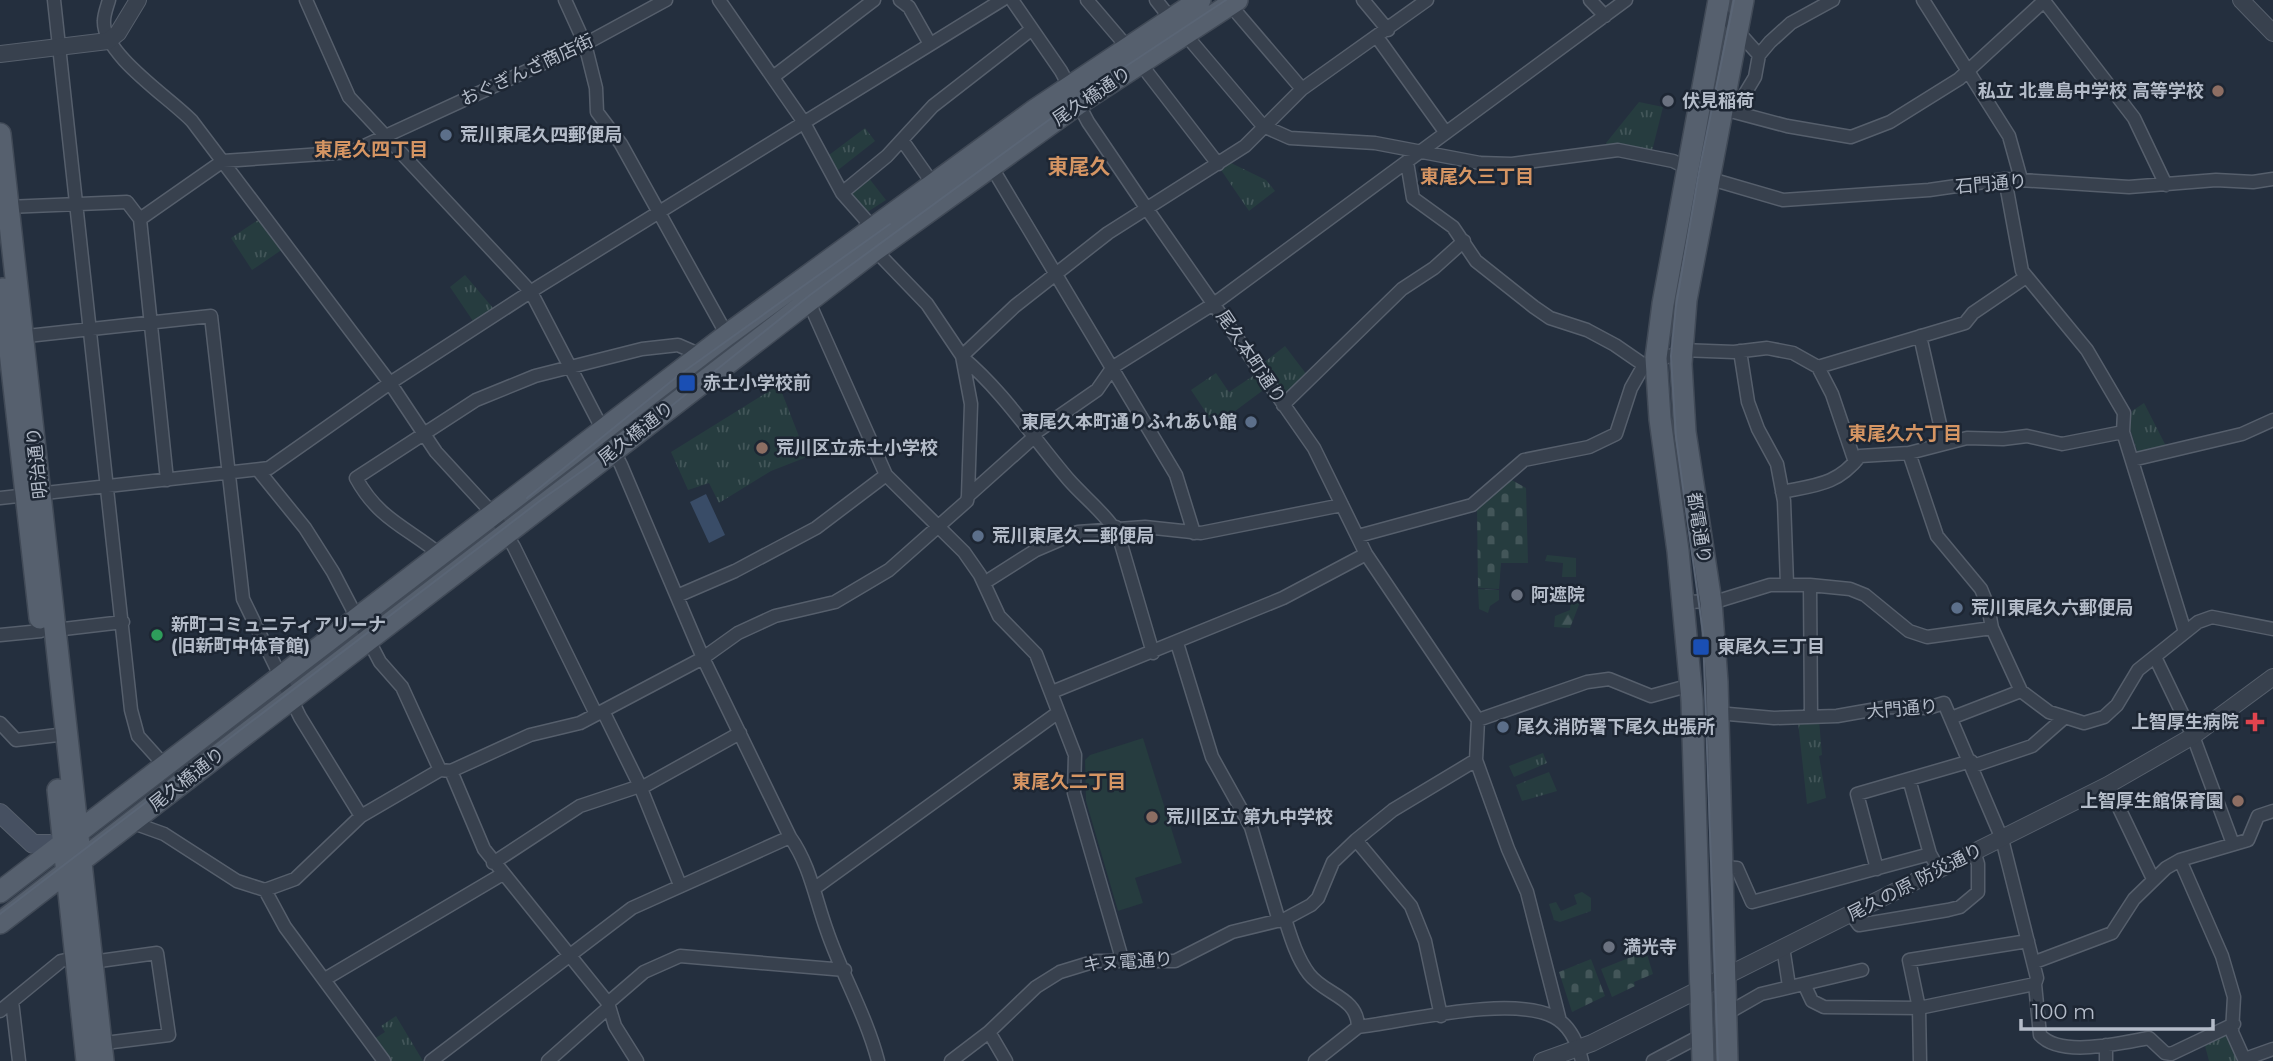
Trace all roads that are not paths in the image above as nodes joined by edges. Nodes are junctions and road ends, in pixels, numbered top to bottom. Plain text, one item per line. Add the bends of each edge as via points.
1 (54, 0) edge
2 (109, 0) edge
3 (138, 0) edge
4 (306, 0) edge
5 (565, 0) edge
6 (666, 0) edge
7 (719, 0) edge
8 (874, 0) edge
9 (900, 0) edge
10 (1002, 0) edge
11 (1012, 0) edge
12 (1087, 0) edge
13 (1156, 0) edge
14 (1200, 0) edge
15 (1363, 0) edge
16 (1427, 0) edge
17 (1590, 0) edge
18 (1626, 0) edge
19 (1743, 0) edge
20 (1833, 0) edge
21 (1923, 0) edge
22 (2241, 0) edge
23 (2045, 1) edge
24 (1231, 2) edge
25 (1715, 3) edge
26 (1605, 16) junction
27 (1178, 26) junction
28 (1032, 29) junction
29 (1737, 31) junction
30 (2273, 33) edge
31 (1383, 34) junction
32 (108, 41) junction
33 (584, 44) junction
34 (930, 44) junction
35 (59, 47) junction
36 (0, 54) edge
37 (1759, 55) junction
38 (1134, 56) junction
39 (1970, 70) junction
40 (773, 78) junction
41 (1302, 89) junction
42 (1074, 96) junction
43 (1728, 111) junction
44 (803, 121) junction
45 (1263, 127) junction
46 (1446, 133) junction
47 (0, 134) edge
48 (387, 136) junction
49 (902, 140) junction
50 (1422, 151) junction
51 (223, 161) junction
52 (1407, 162) junction
53 (1217, 164) junction
54 (991, 166) junction
55 (1687, 166) junction
56 (1711, 179) junction
57 (2005, 179) junction
58 (2021, 179) junction
59 (2273, 179) edge
60 (933, 184) junction
61 (2166, 186) junction
62 (842, 193) junction
63 (76, 204) junction
64 (7, 207) junction
65 (1147, 209) junction
66 (658, 211) junction
67 (140, 219) junction
68 (873, 240) junction
69 (1464, 241) junction
70 (0, 259) edge
71 (1057, 273) junction
72 (2026, 277) junction
73 (531, 292) junction
74 (808, 300) junction
75 (1215, 303) junction
76 (149, 322) junction
77 (90, 328) junction
78 (727, 335) junction
79 (1920, 336) junction
80 (11, 337) edge
81 (1681, 351) junction
82 (1740, 351) junction
83 (701, 355) junction
84 (962, 356) junction
85 (1650, 364) junction
86 (570, 365) junction
87 (1113, 367) junction
88 (1818, 367) junction
89 (390, 383) junction
90 (1283, 405) junction
91 (2273, 421) edge
92 (603, 430) junction
93 (2123, 432) junction
94 (423, 434) junction
95 (1033, 436) junction
96 (1944, 442) junction
97 (613, 449) junction
98 (1909, 453) junction
99 (2132, 460) junction
100 (1856, 462) junction
101 (258, 470) junction
102 (228, 474) junction
103 (886, 475) junction
104 (167, 480) junction
105 (107, 486) junction
106 (1782, 492) junction
107 (32, 495) junction
108 (968, 496) junction
109 (0, 498) edge
110 (1342, 505) junction
111 (494, 516) junction
112 (1114, 527) junction
113 (939, 528) junction
114 (1194, 533) junction
115 (506, 535) junction
116 (1358, 536) junction
117 (1366, 554) junction
118 (442, 556) junction
119 (984, 583) junction
120 (1787, 584) junction
121 (1810, 586) junction
122 (677, 596) junction
123 (1710, 602) junction
124 (1684, 603) junction
125 (358, 619) junction
126 (123, 622) junction
127 (1992, 628) junction
128 (2273, 629) edge
129 (48, 630) junction
130 (2185, 632) junction
131 (0, 635) edge
132 (369, 639) junction
133 (1177, 643) junction
134 (1153, 653) junction
135 (703, 657) junction
136 (2155, 657) junction
137 (281, 677) junction
138 (2273, 679) edge
139 (1691, 688) junction
140 (1717, 691) junction
141 (2021, 691) junction
142 (1052, 692) junction
143 (291, 698) junction
144 (599, 712) junction
145 (1717, 713) junction
146 (1056, 714) junction
147 (1811, 716) junction
148 (1951, 718) junction
149 (2064, 718) junction
150 (1478, 720) junction
151 (0, 723) edge
152 (740, 733) junction
153 (60, 735) junction
154 (2193, 736) junction
155 (1476, 760) junction
156 (1972, 764) junction
157 (165, 765) junction
158 (446, 770) junction
159 (1909, 779) junction
160 (2108, 785) junction
161 (640, 787) junction
162 (2273, 811) edge
163 (0, 813) edge
164 (361, 816) junction
165 (135, 820) junction
166 (790, 836) junction
167 (2002, 838) junction
168 (1356, 840) junction
169 (2233, 844) junction
170 (1974, 852) junction
171 (1930, 854) junction
172 (74, 856) junction
173 (2180, 860) junction
174 (493, 863) junction
175 (1722, 867) junction
176 (1877, 869) junction
177 (1939, 870) junction
178 (501, 875) junction
179 (2154, 879) junction
180 (680, 885) junction
181 (815, 888) junction
182 (265, 890) junction
183 (0, 892) edge
184 (40, 893) junction
185 (1851, 914) junction
186 (1282, 920) junction
187 (0, 923) edge
188 (2028, 941) junction
189 (1783, 947) junction
190 (570, 954) junction
191 (81, 957) junction
192 (1123, 962) junction
193 (2035, 962) junction
194 (845, 970) junction
195 (1863, 970) dead end
196 (1726, 976) junction
197 (325, 979) junction
198 (1804, 984) junction
199 (2035, 985) junction
200 (1789, 986) junction
201 (1700, 989) junction
202 (12, 1001) junction
203 (608, 1006) junction
204 (1919, 1008) junction
205 (0, 1011) edge
206 (1726, 1014) junction
207 (1441, 1016) junction
208 (1560, 1021) junction
209 (2234, 1024) junction
210 (1358, 1027) junction
211 (989, 1032) junction
212 (1702, 1035) junction
213 (2106, 1045) junction
214 (2273, 1049) edge
215 (94, 1053) edge
216 (1581, 1055) edge
217 (555, 1059) edge
218 (2245, 1060) edge
219 (19, 1061) edge
220 (384, 1061) edge
221 (431, 1061) edge
222 (637, 1061) edge
223 (878, 1061) edge
224 (951, 1061) edge
225 (1006, 1061) edge
226 (1315, 1061) edge
227 (1542, 1061) edge
228 (1653, 1061) edge
229 (1703, 1061) edge
230 (1727, 1061) edge
231 (1920, 1061) edge
232 (2106, 1061) edge

1 - 35 street
2 - 32 street via 104,22
3 - 32 street
4 - 48 street via 349,97
5 - 33 street
6 - 33 street, おぐぎんざ商店街
7 - 40 street
8 - 40 street
9 - 34 street
10 - 34 street
11 - 28 street, 尾久本町通り
12 - 38 street
13 - 27 street
14 - 27 main road, 尾久橋通り
15 - 31 street
16 - 31 street
17 - 26 street
18 - 26 street
19 - 29 main road, 都電通り
20 - 37 street via 1791,23
21 - 39 street
22 - 30 street
23 - 39 street
23 - 61 street via 2134,118
24 - 27 main road, 尾久橋通り
24 - 41 street
25 - 29 street
25 - 55 main road, 都電通り
26 - 46 street
27 - 38 main road, 尾久橋通り
27 - 45 street
28 - 42 street, 尾久本町通り
28 - 49 street via 933,106
29 - 37 street
29 - 43 main road, 都電通り
31 - 41 street
31 - 46 street
32 - 35 street
32 - 51 street via 138,76 170,98
33 - 48 street, おぐぎんざ商店街
33 - 66 street via 596,88 597,112 621,144
34 - 44 street
35 - 36 street
35 - 63 street
37 - 43 street via 1755,76
38 - 42 main road, 尾久橋通り
38 - 53 street
39 - 43 street via 1891,122 1851,137
39 - 58 street via 2009,135
40 - 44 street
41 - 45 street
42 - 54 main road, 尾久橋通り
42 - 60 main road, 尾久橋通り
42 - 65 street, 尾久本町通り
43 - 56 main road, 都電通り
44 - 62 street
44 - 66 street
45 - 50 street, 石門通り via 1290,138
45 - 53 street via 1245,146
46 - 50 street
47 - 64 main road, 明治通り
48 - 51 street, おぐぎんざ商店街 via 351,152
48 - 73 street
49 - 60 street
49 - 62 street
50 - 52 street
50 - 55 street, 石門通り via 1480,163 1512,164 1618,150 1652,154
51 - 67 street
51 - 89 street
52 - 69 street via 1413,198 1453,227
52 - 75 street
53 - 65 street
54 - 68 main road, 尾久橋通り
54 - 71 street
55 - 56 street, 石門通り
55 - 85 main road, 都電通り
56 - 57 street, 石門通り via 1783,201
56 - 81 main road, 都電通り via 1686,300
57 - 58 street, 石門通り
57 - 72 street
58 - 61 street, 石門通り
59 - 61 street, 石門通り
60 - 68 main road, 尾久橋通り
62 - 68 street
63 - 64 street
63 - 67 street via 127,202
63 - 77 street
64 - 80 main road, 明治通り
65 - 71 street
65 - 75 street, 尾久本町通り
66 - 73 street
66 - 78 street
67 - 76 street
68 - 74 main road, 尾久橋通り
68 - 78 main road, 尾久橋通り
68 - 84 street via 927,304
69 - 85 street via 1476,261 1550,318 1587,330
69 - 90 street via 1402,289
70 - 80 main road, 明治通り
71 - 84 street
71 - 87 street
72 - 79 street via 1965,323
72 - 93 street via 2088,353 2124,413
73 - 86 street
73 - 89 street
74 - 97 main road, 尾久橋通り
74 - 103 street
75 - 87 street
75 - 90 street, 尾久本町通り
76 - 77 street
76 - 102 street via 211,316
76 - 104 street
77 - 80 street
77 - 105 street
78 - 83 main road, 尾久橋通り
79 - 88 street
79 - 96 street
80 - 107 main road, 明治通り
81 - 82 street
81 - 85 street
81 - 123 main road, 都電通り via 1685,432
82 - 88 street via 1767,348 1793,353
82 - 106 street via 1748,402 1777,464
83 - 86 street via 678,345
83 - 92 main road, 尾久橋通り
84 - 95 street via 998,390
84 - 108 street via 971,404
85 - 116 street via 1631,388 1616,435 1589,447 1524,460 1472,505
85 - 124 main road, 都電通り
86 - 92 street
86 - 94 street via 476,400
87 - 95 street via 1097,390
87 - 114 street via 1177,475
88 - 100 street
89 - 94 street
89 - 101 street via 269,468
90 - 110 street, 尾久本町通り via 1314,448
91 - 99 street via 2242,434
92 - 97 street
92 - 111 main road, 尾久橋通り
93 - 96 street via 2062,444 2027,436
93 - 99 street
94 - 111 street
94 - 118 street via 356,478 380,513
95 - 108 street
95 - 112 street
96 - 98 street
97 - 115 main road, 尾久橋通り
97 - 122 street
98 - 100 street via 1860,456
98 - 127 street via 1937,536 1981,589
99 - 130 street
100 - 106 street via 1830,482
101 - 102 street
101 - 125 street via 305,528
102 - 104 street
102 - 137 street via 243,599
103 - 113 street
103 - 122 street via 816,528
104 - 105 street
105 - 107 street
105 - 126 street
106 - 120 street
107 - 109 street
107 - 129 main road, 明治通り
108 - 113 street
110 - 114 street
110 - 116 street, 尾久本町通り
111 - 115 street
111 - 118 main road, 尾久橋通り
112 - 114 street
112 - 119 street via 1078,532 1036,550
112 - 134 street
113 - 119 street via 964,552
113 - 135 street via 889,570 835,602 775,616 738,633
115 - 132 main road, 尾久橋通り
115 - 144 street
116 - 117 street, 尾久本町通り
117 - 133 street via 1283,598
117 - 150 street, 尾久本町通り
118 - 125 main road, 尾久橋通り
119 - 142 street via 999,616 1036,654
120 - 121 street
120 - 123 street
121 - 127 street via 1865,595 1909,631 1927,637
121 - 147 street
122 - 135 street
123 - 124 street
123 - 140 main road, 都電通り
124 - 139 main road, 都電通り
125 - 132 street
125 - 137 main road, 尾久橋通り
126 - 129 street
126 - 157 street via 131,710 138,736
127 - 141 street
128 - 130 street via 2212,617
129 - 131 street
129 - 153 main road, 明治通り
130 - 136 street
132 - 143 main road, 尾久橋通り
132 - 158 street via 380,662 402,687
133 - 134 street
133 - 186 street via 1212,757 1251,827
134 - 142 street
135 - 144 street
135 - 152 street
136 - 149 street via 2138,670 2105,717 2084,723
136 - 154 street
137 - 143 street
137 - 157 main road, 尾久橋通り
138 - 154 street, 尾久の原 防災通り
139 - 140 street
139 - 150 street via 1651,696 1609,679 1587,682
139 - 201 main road, 都電通り
140 - 145 main road, 都電通り
141 - 148 street, 大門通り
141 - 149 street
142 - 146 street
143 - 164 street
143 - 165 main road, 尾久橋通り
144 - 158 street
144 - 161 street
145 - 147 street, 大門通り
145 - 175 main road, 都電通り
146 - 181 street
146 - 192 street via 1075,755 1074,793
147 - 148 street, 大門通り via 1944,703
148 - 156 street
149 - 156 street via 2032,746
150 - 155 street
151 - 153 street via 16,740
152 - 161 street
152 - 166 street
153 - 172 main road, 明治通り via 73,792
153 - 172 main road, 明治通り via 60,812
154 - 160 street, 尾久の原 防災通り
154 - 169 street
155 - 168 street, キヌ電通り via 1392,810
155 - 208 street via 1528,892
156 - 159 street
156 - 167 street
157 - 172 main road, 尾久橋通り via 99,817
158 - 164 street
158 - 174 street
159 - 171 street
159 - 176 street via 1857,794
160 - 167 street, 尾久の原 防災通り
160 - 179 street
161 - 174 street via 580,806
161 - 180 street
162 - 169 street via 2258,816 2248,840
163 - 172 main road via 35,845
164 - 182 street via 295,879
165 - 172 main road, 尾久橋通り
165 - 182 street via 237,881
166 - 180 street
166 - 181 street
167 - 170 street, 尾久の原 防災通り
167 - 188 street
168 - 186 street, キヌ電通り via 1333,862 1311,905
168 - 207 street via 1411,906 1425,941
169 - 173 street
170 - 177 street, 尾久の原 防災通り
170 - 185 street via 1978,892 1961,906 1858,925
171 - 176 street
171 - 177 street
172 - 183 main road via 23,875
172 - 184 main road
172 - 191 main road
172 - 191 main road via 69,903
173 - 179 street
173 - 209 street via 2222,956 2234,997
174 - 178 street
175 - 176 street via 1737,869 1752,902
175 - 196 main road, 都電通り
177 - 185 street, 尾久の原 防災通り
178 - 190 street
178 - 197 street
179 - 193 street via 2134,899 2112,933
180 - 190 street via 632,908
181 - 194 street via 827,932
182 - 197 street via 285,927
184 - 187 main road
184 - 191 main road via 58,911 65,940
185 - 189 street, 尾久の原 防災通り
186 - 192 street, キヌ電通り via 1232,932 1175,961
186 - 210 street via 1310,975 1353,1007
188 - 193 street
188 - 204 street via 1909,960
189 - 196 street, 尾久の原 防災通り
189 - 200 street
190 - 203 street
190 - 221 street
191 - 202 street via 61,961
191 - 215 main road
191 - 215 street via 157,953 169,1035
192 - 211 street, キヌ電通り via 1082,963 1060,972
193 - 199 street
194 - 203 street via 680,956 644,972
194 - 223 street
195 - 198 street
196 - 201 street, 尾久の原 防災通り
196 - 206 main road, 都電通り
197 - 220 street
198 - 200 street
198 - 204 street via 1812,1002 1824,1007
199 - 204 street
199 - 213 street via 2040,1035 2047,1042 2058,1047
200 - 206 street via 1761,994
201 - 212 main road, 都電通り
201 - 216 street, 尾久の原 防災通り
202 - 205 street
202 - 219 street
203 - 217 street
203 - 222 street
204 - 231 street
206 - 230 main road, 都電通り
207 - 208 street via 1517,1008
207 - 210 street
208 - 216 street
209 - 213 street via 2171,1054 2149,1038
209 - 218 street via 2232,1032
210 - 226 street
211 - 224 street, キヌ電通り
211 - 225 street
212 - 228 street
212 - 229 main road, 都電通り
213 - 232 street
214 - 218 street
216 - 227 street, 尾久の原 防災通り

